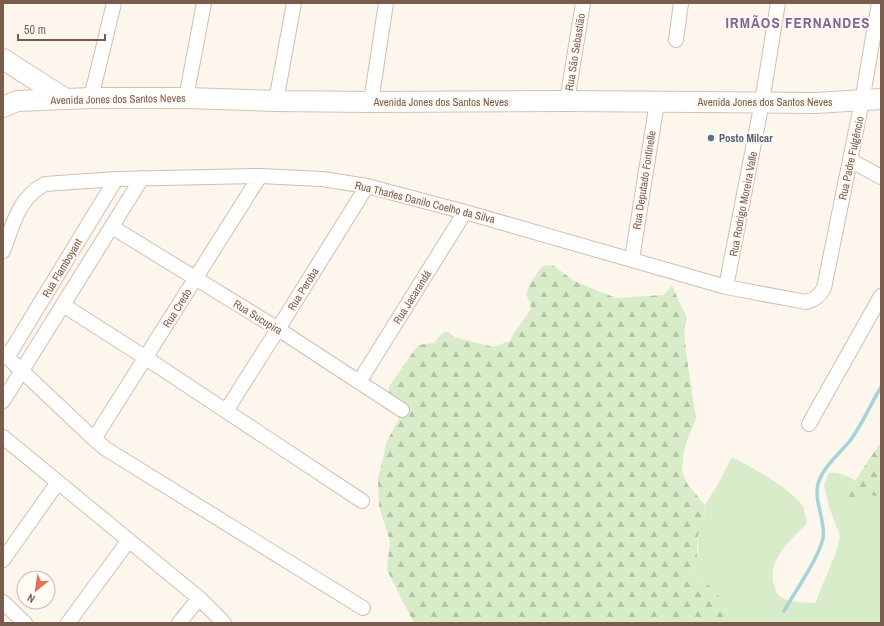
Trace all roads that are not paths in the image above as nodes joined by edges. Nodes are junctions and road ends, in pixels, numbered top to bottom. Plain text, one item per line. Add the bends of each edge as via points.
1 (114, 3) edge
2 (204, 3) edge
3 (294, 3) edge
4 (386, 3) edge
5 (583, 3) edge
6 (681, 3) edge
7 (778, 3) edge
8 (879, 3) edge
9 (676, 40) dead end
10 (3, 59) edge
11 (64, 98) junction
12 (91, 98) junction
13 (186, 98) junction
14 (872, 100) edge
15 (276, 101) junction
16 (567, 101) junction
17 (371, 102) junction
18 (657, 102) junction
19 (762, 102) junction
20 (3, 107) edge
21 (850, 160) junction
22 (260, 176) junction
23 (881, 177) edge
24 (142, 178) junction
25 (116, 179) junction
26 (367, 186) junction
27 (466, 212) junction
28 (112, 227) junction
29 (3, 251) edge
30 (632, 259) junction
31 (195, 278) junction
32 (726, 287) junction
33 (881, 296) edge
34 (806, 302) joint
35 (63, 305) junction
36 (278, 330) junction
37 (5, 355) edge
38 (146, 358) junction
39 (22, 371) junction
40 (359, 382) junction
41 (3, 401) edge
42 (402, 410) dead end
43 (226, 411) junction
44 (809, 424) dead end
45 (3, 436) edge
46 (94, 439) junction
47 (58, 482) junction
48 (362, 501) dead end
49 (129, 540) junction
50 (3, 560) edge
51 (199, 598) junction
52 (3, 602) edge
53 (363, 608) dead end
54 (25, 623) edge
55 (68, 623) edge
56 (179, 623) edge
57 (224, 623) edge

1 - 12 street
2 - 13 street
3 - 15 street
4 - 17 street
5 - 16 street, Rua São Sebastião
6 - 9 street
7 - 19 street, Rua Rodrigo Moreira Valle
8 - 14 street, Rua Padre Fulgêncio
10 - 11 main road
11 - 12 main road, Avenida Jones dos Santos Neves
11 - 20 main road, Avenida Jones dos Santos Neves via 17,101
12 - 13 main road, Avenida Jones dos Santos Neves
13 - 15 main road, Avenida Jones dos Santos Neves
14 - 19 main road, Avenida Jones dos Santos Neves
14 - 21 street, Rua Padre Fulgêncio
15 - 17 main road, Avenida Jones dos Santos Neves
16 - 17 main road, Avenida Jones dos Santos Neves
16 - 18 main road, Avenida Jones dos Santos Neves
18 - 19 main road, Avenida Jones dos Santos Neves
18 - 30 street, Rua Deputado Fontinelle
19 - 32 street, Rua Rodrigo Moreira Valle
21 - 23 street
21 - 34 street, Rua Padre Fulgêncio via 824,288 817,298
22 - 24 street, Rua Tharles Danilo Coelho da Silva
22 - 26 street, Rua Tharles Danilo Coelho da Silva via 322,179
22 - 31 street, Rua Credo
24 - 25 street, Rua Tharles Danilo Coelho da Silva
24 - 28 street
25 - 29 street, Rua Tharles Danilo Coelho da Silva via 45,184 36,188 20,207
25 - 37 street, Rua Flamboyant
26 - 27 street, Rua Tharles Danilo Coelho da Silva
26 - 36 street, Rua Peroba
27 - 30 street, Rua Tharles Danilo Coelho da Silva
27 - 40 street, Rua Jacarandá
28 - 31 street, Rua Sucupira
28 - 35 street
30 - 32 street, Rua Tharles Danilo Coelho da Silva
31 - 36 street, Rua Sucupira
31 - 38 street, Rua Credo
32 - 34 street, Rua Tharles Danilo Coelho da Silva
33 - 44 street
35 - 38 street
35 - 39 street
36 - 40 street, Rua Sucupira
36 - 43 street, Rua Peroba
37 - 39 street
38 - 43 street
38 - 46 street, Rua Credo
39 - 41 street
39 - 46 street
40 - 42 street, Rua Sucupira
43 - 48 street
45 - 47 street
46 - 53 street via 119,458
47 - 49 street
47 - 50 street
49 - 51 street
49 - 55 street
51 - 56 street
51 - 57 street
52 - 54 street

